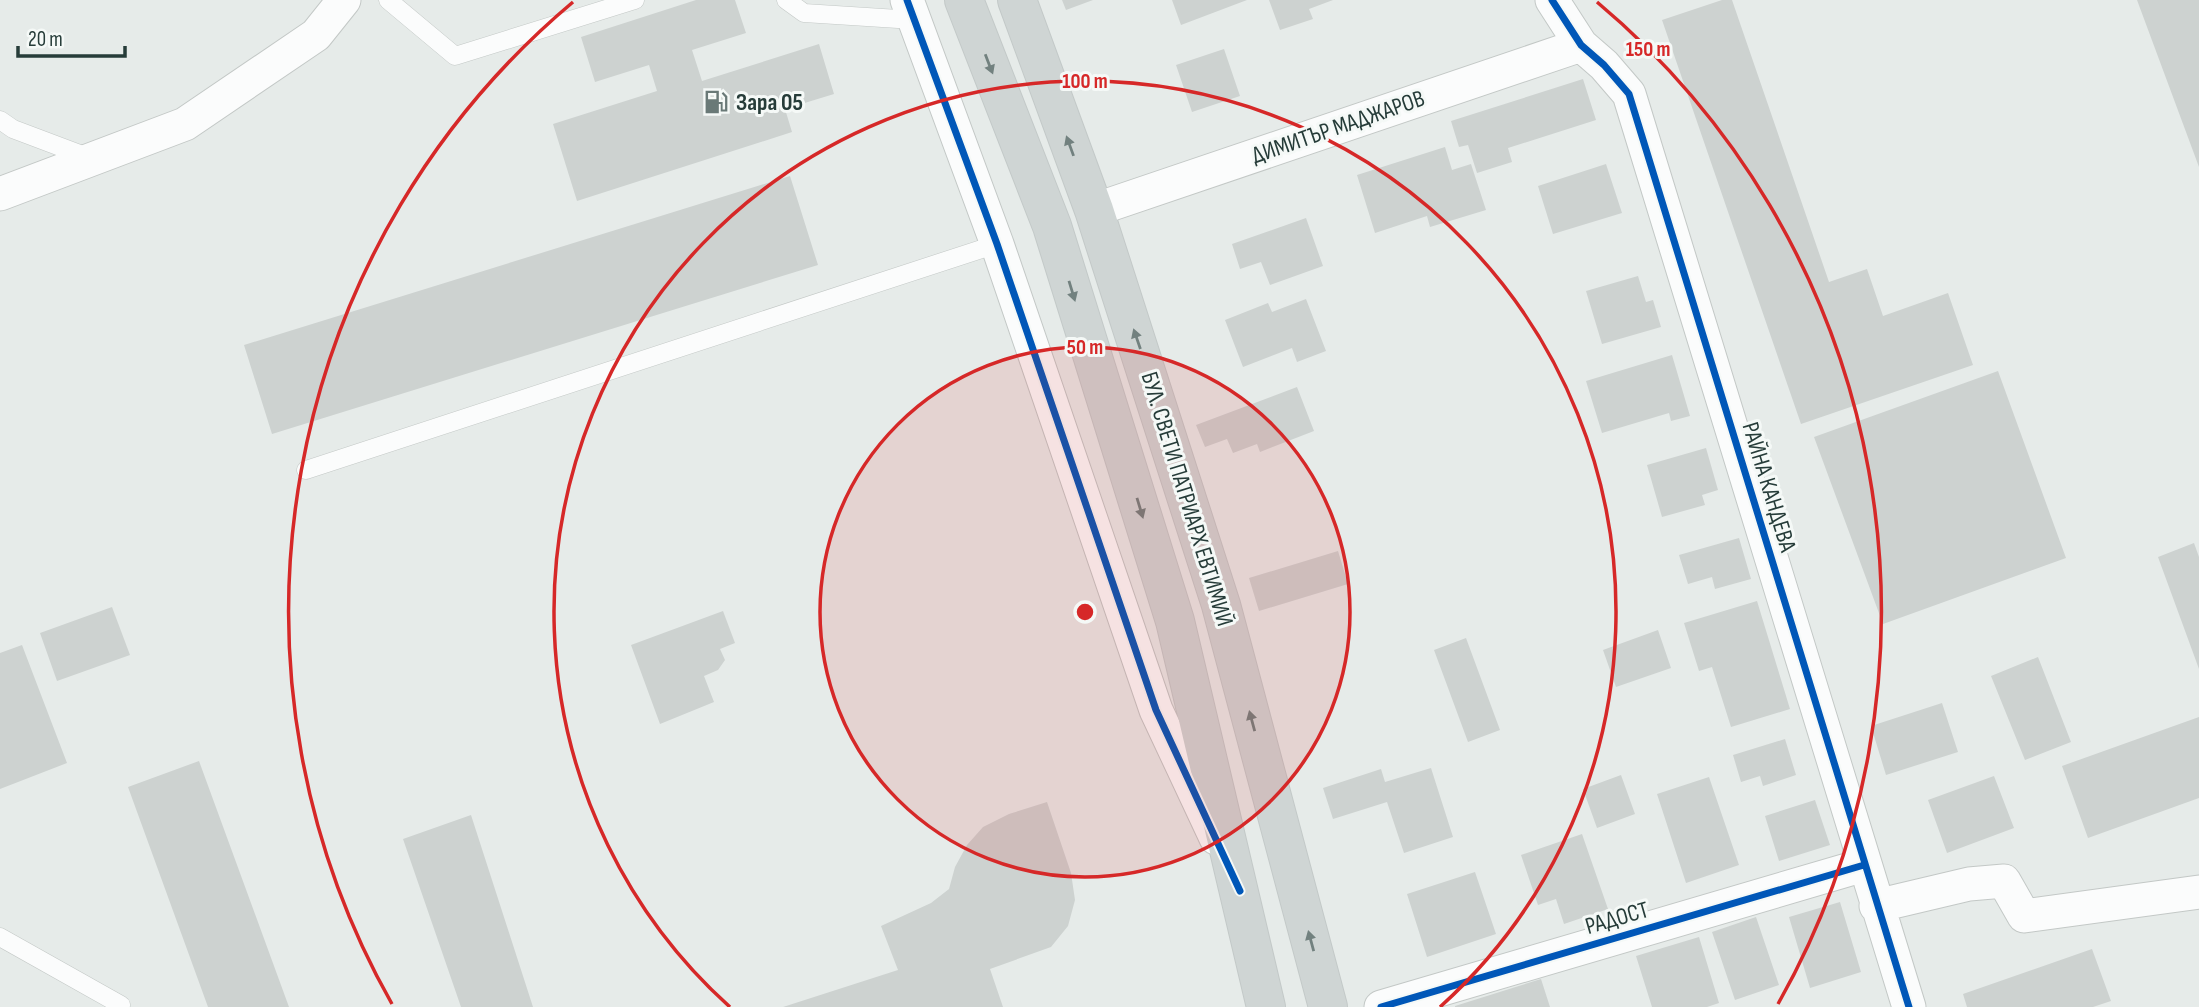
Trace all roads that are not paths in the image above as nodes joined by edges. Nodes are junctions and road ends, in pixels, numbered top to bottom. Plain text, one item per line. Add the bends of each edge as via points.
1 (344, 0) edge
2 (388, 0) edge
3 (635, 0) edge
4 (786, 0) edge
5 (964, 0) edge
6 (1017, 0) edge
7 (1552, 0) edge
8 (911, 10) edge
9 (1581, 45) junction
10 (0, 120) edge
11 (93, 159) junction
12 (0, 194) edge
13 (1094, 210) junction
14 (997, 244) junction
15 (306, 470) dead end
16 (1864, 866) junction
17 (1240, 891) junction
18 (2199, 892) edge
19 (1876, 906) junction
20 (0, 937) edge
21 (121, 1005) dead end
22 (1266, 1007) edge
23 (1328, 1007) edge
24 (1381, 1007) edge
25 (1909, 1007) edge

1 - 11 street via 316,35 185,124
2 - 3 lane via 455,56
4 - 8 lane via 804,13
5 -> 17 main road, БУЛ. СВЕТИ ПАТРИАРХ ЕВТИМИЙ via 1052,226 1171,608
13 -> 6 main road, БУЛ. СВЕТИ ПАТРИАРХ ЕВТИМИЙ
7 - 9 street, РАЙНА КАНДЕВА
8 - 14 street
9 - 13 street, ДИМИТЪР МАДЖАРОВ
9 - 16 street, РАЙНА КАНДЕВА via 1629,94
10 - 11 lane
11 - 12 street
23 -> 13 main road, БУЛ. СВЕТИ ПАТРИАРХ ЕВТИМИЙ via 1221,605
14 - 15 lane
14 - 17 street via 1156,710
16 - 19 street, РАЙНА КАНДЕВА
16 - 24 street, РАДОСТ
17 - 22 main road, БУЛ. СВЕТИ ПАТРИАРХ ЕВТИМИЙ
18 - 19 street via 2024,916 2004,881 1969,884
19 - 25 street, РАЙНА КАНДЕВА
20 - 21 lane

